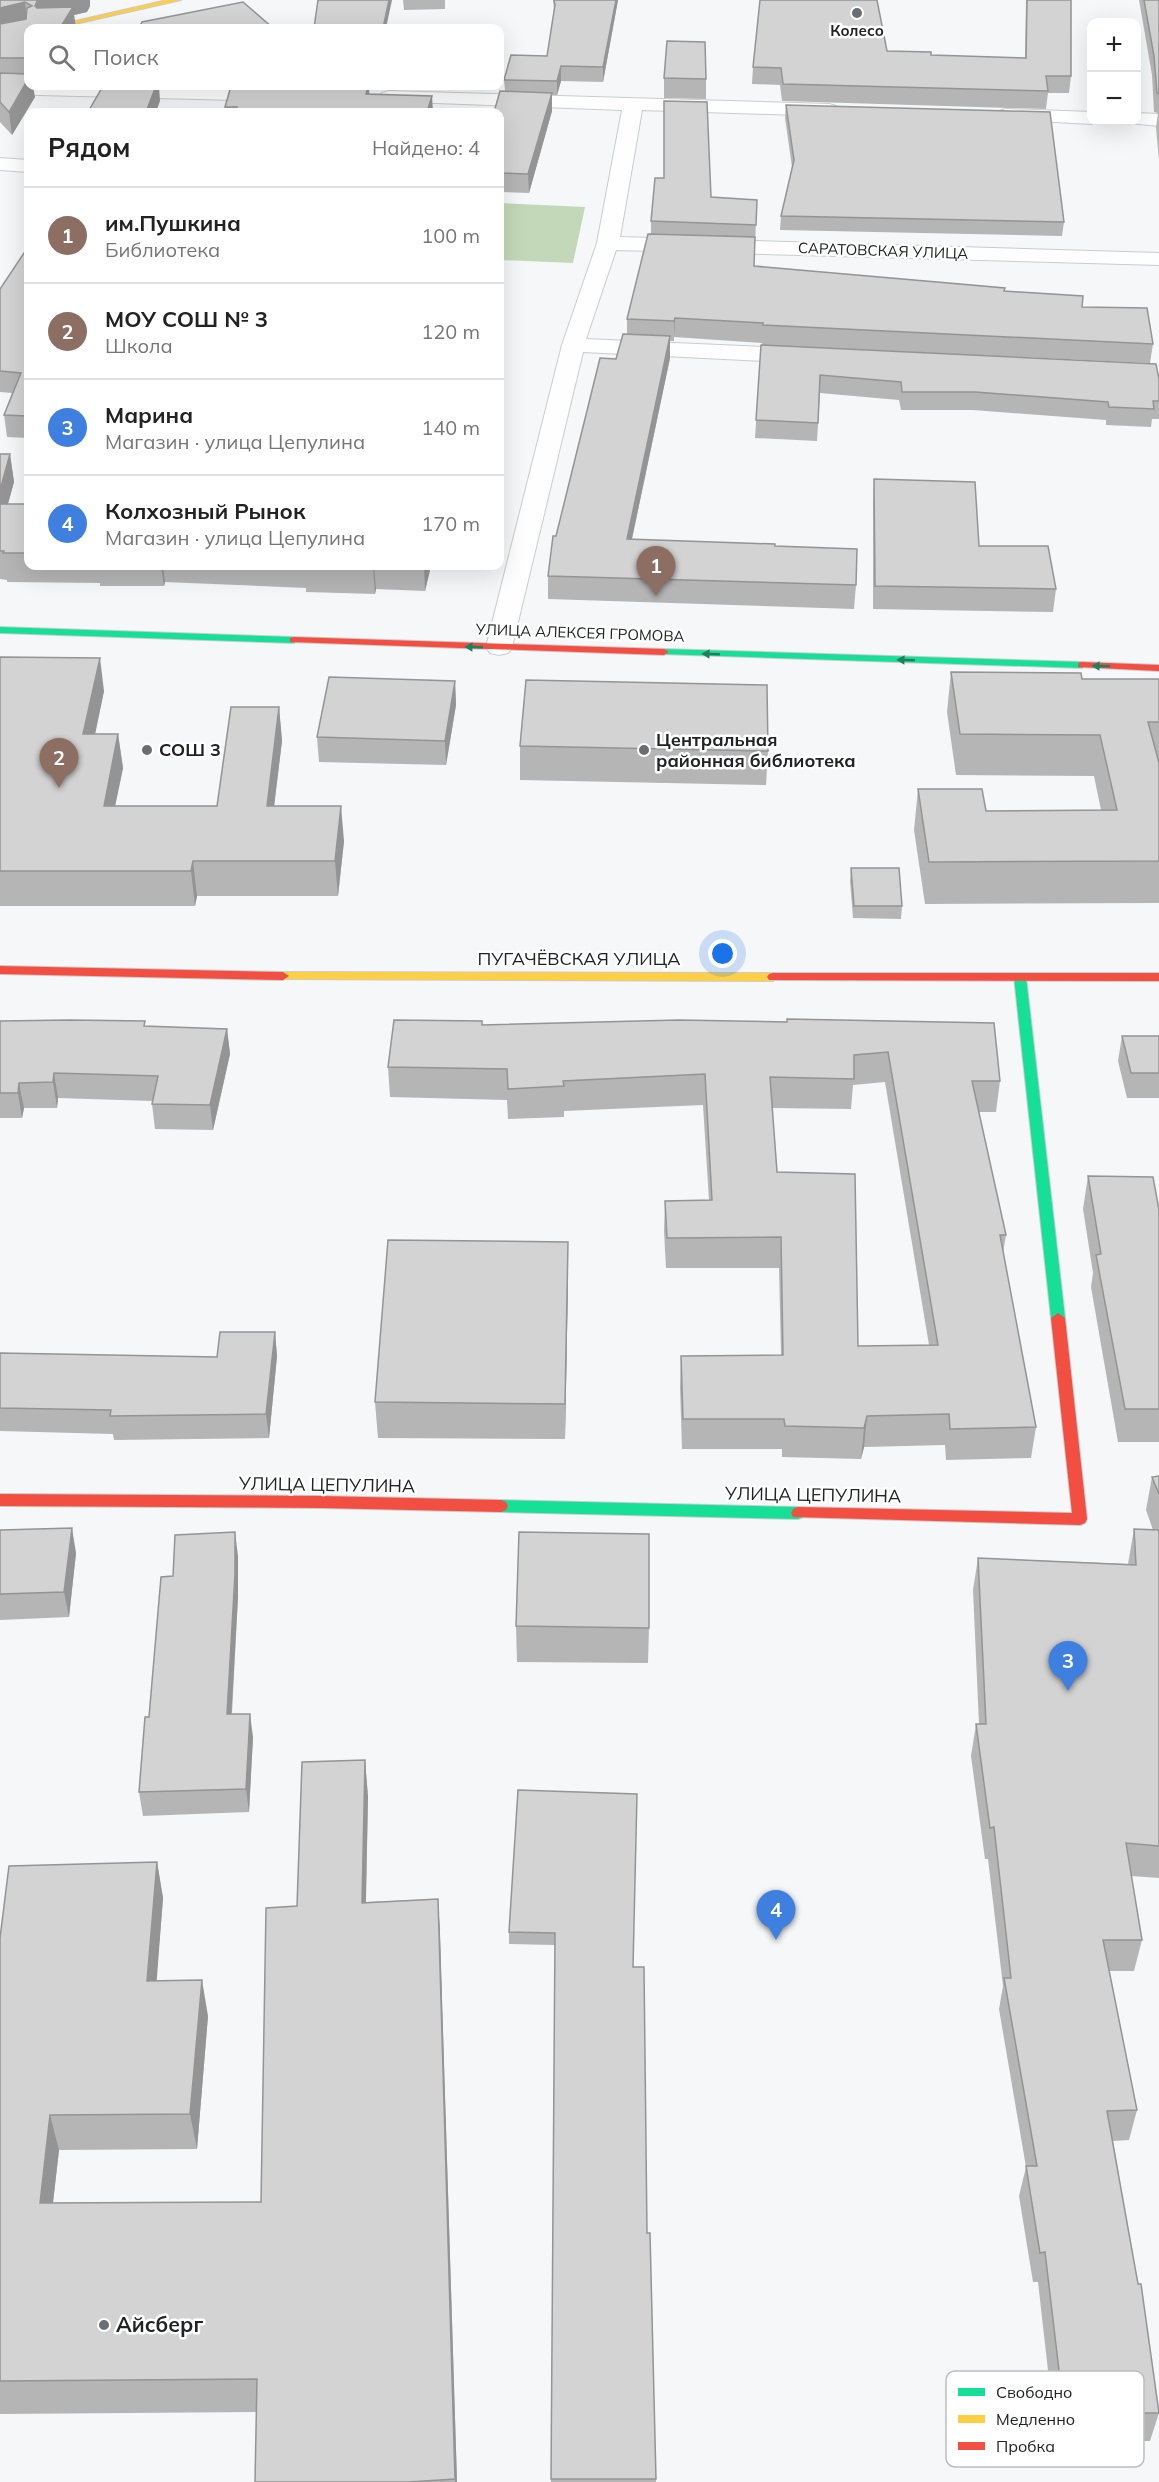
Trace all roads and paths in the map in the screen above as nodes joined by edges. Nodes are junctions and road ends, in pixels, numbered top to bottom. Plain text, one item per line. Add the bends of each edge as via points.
1 (177, 0) edge
2 (67, 24) edge
3 (0, 88) edge
4 (24, 89) edge
5 (84, 90) edge
6 (295, 95) edge
7 (366, 97) edge
8 (633, 105) junction
9 (848, 110) edge
10 (987, 115) edge
11 (1087, 118) edge
12 (1141, 119) edge
13 (1159, 120) edge
14 (13, 165) edge
15 (0, 184) edge
16 (608, 243) junction
17 (1159, 259) edge
18 (573, 345) junction
19 (824, 357) edge
20 (0, 630) edge
21 (499, 647) junction
22 (1159, 668) edge
23 (0, 969) edge
24 (1020, 977) junction
25 (1159, 977) edge
26 (0, 1500) edge

1 - 2 street
3 - 4 street
5 - 6 street
7 - 8 street
8 - 9 street
8 - 16 street
10 - 11 street
12 - 13 street
14 - 15 street
16 - 17 street, САРАТОВСКАЯ УЛИЦА
16 - 18 street
18 - 19 street
18 - 21 street
21 -> 20 street, УЛИЦА АЛЕКСЕЯ ГРОМОВА
22 -> 21 street, УЛИЦА АЛЕКСЕЯ ГРОМОВА
23 - 24 street, ПУГАЧЁВСКАЯ УЛИЦА via 352,977
24 - 25 street, ПУГАЧЁВСКАЯ УЛИЦА
24 - 26 street, УЛИЦА ЦЕПУЛИНА via 1080,1519 320,1502

